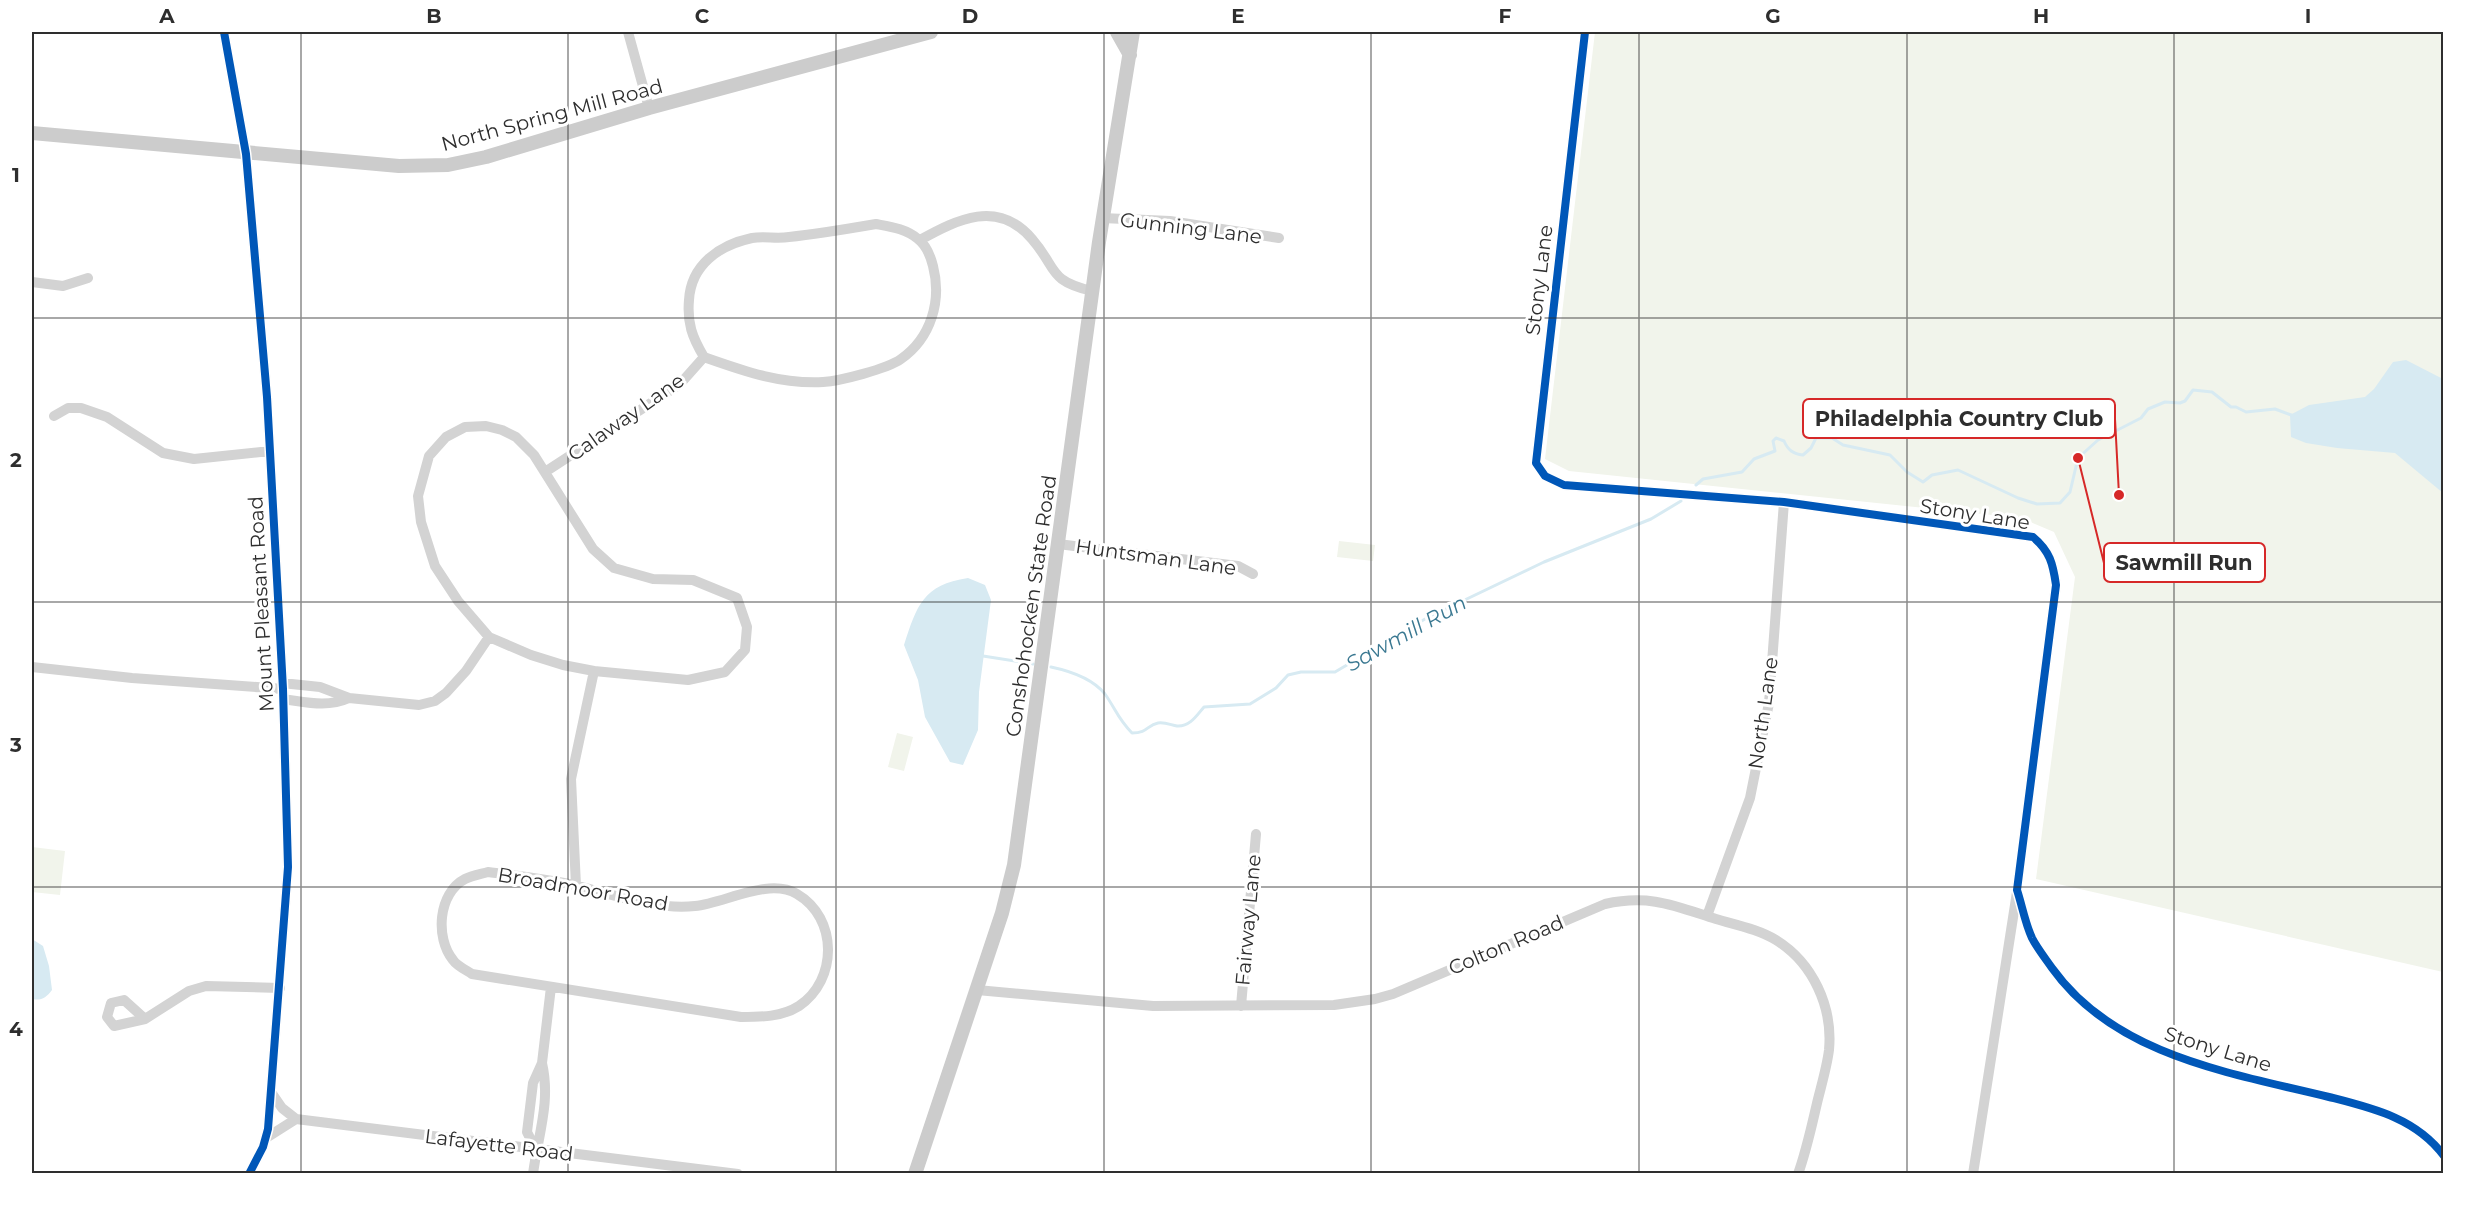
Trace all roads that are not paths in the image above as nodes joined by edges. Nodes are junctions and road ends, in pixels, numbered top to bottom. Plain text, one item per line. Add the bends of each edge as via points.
1 (224, 32) edge
2 (628, 32) edge
3 (931, 32) edge
4 (1117, 32) edge
5 (1133, 32) edge
6 (1585, 32) edge
7 (1130, 56) junction
8 (649, 108) junction
9 (32, 133) edge
10 (246, 154) junction
11 (1102, 218) junction
12 (1279, 238) dead end
13 (920, 240) junction
14 (88, 278) dead end
15 (32, 282) edge
16 (1092, 291) junction
17 (704, 357) junction
18 (54, 416) dead end
19 (270, 451) junction
20 (545, 472) junction
21 (1784, 502) junction
22 (1058, 544) junction
23 (1253, 574) dead end
24 (489, 637) junction
25 (32, 667) edge
26 (594, 671) junction
27 (283, 690) junction
28 (349, 698) junction
29 (1256, 834) dead end
30 (576, 886) junction
31 (2017, 890) junction
32 (1707, 916) junction
33 (551, 987) junction
34 (280, 988) junction
35 (977, 990) junction
36 (1241, 1006) junction
37 (145, 1019) dead end
38 (271, 1091) junction
39 (296, 1119) junction
40 (266, 1138) junction
41 (536, 1150) junction
42 (2444, 1156) edge
43 (249, 1173) edge
44 (533, 1173) edge
45 (738, 1173) edge
46 (915, 1173) edge
47 (1798, 1173) edge
48 (1973, 1173) edge

1 - 10 street, Mount Pleasant Road
2 - 8 street
3 - 8 main road, North Spring Mill Road
4 - 7 main road
5 - 7 main road, Conshohocken State Road
6 - 21 street, Stony Lane via 1536,463 1545,476 1564,485
7 - 11 main road, Conshohocken State Road
8 - 10 main road, North Spring Mill Road via 448,165 408,167
9 - 10 main road, North Spring Mill Road
10 - 19 street, Mount Pleasant Road
11 - 12 street, Gunning Lane via 1170,221
11 - 16 main road, Conshohocken State Road
13 - 16 street via 959,219 996,217 1026,233 1062,280
13 - 17 street via 901,229 876,224 787,238 753,238 721,248 699,269 690,285 688,312 692,338
13 - 17 street via 932,259 937,300 924,336 900,360 825,382 784,382
14 - 15 street via 63,286
16 - 22 main road, Conshohocken State Road
17 - 20 street, Calaway Lane via 680,384
18 - 19 street via 68,408 81,408 107,417 163,453 194,459
19 - 27 street, Mount Pleasant Road
20 - 24 street via 534,454 516,437 486,426 465,427 446,437 429,456 423,470 418,496 421,522 435,566
20 - 26 street via 593,549 614,568 653,579 693,580 737,598 747,627 744,650 724,672 688,680
21 - 31 street, Stony Lane via 2033,537 2046,548 2054,565 2056,585
21 - 32 street, North Lane via 1769,703 1750,798
22 - 23 street, Huntsman Lane via 1238,566
22 - 35 main road, Conshohocken State Road via 1014,865
24 - 26 street via 531,655
24 - 28 street via 459,679 435,701 419,705
25 - 27 street
26 - 30 street via 571,779
27 - 28 street via 320,687
27 - 28 street via 325,705
27 - 34 street, Mount Pleasant Road via 288,867
29 - 36 street, Fairway Lane
30 - 33 street, Broadmoor Road via 488,872 465,879 452,890 444,907 443,938 453,960 472,974
30 - 33 street, Broadmoor Road via 661,906 695,906 777,889 797,894 825,927 827,964 819,986 809,998 785,1013 768,1017 741,1017
31 - 42 street, Stony Lane via 2032,938 2059,977 2082,1003 2130,1036 2196,1064 2374,1108 2417,1130
31 - 48 street, Stony Lane
32 - 36 street, Colton Road via 1647,899 1620,901 1375,999 1334,1005
32 - 47 street, Colton Road via 1776,940 1800,960 1822,994 1828,1017 1829,1052
33 - 41 street via 542,1063 533,1083 527,1132
34 - 37 street via 206,986 189,991
34 - 38 street, Mount Pleasant Road
35 - 36 street, Colton Road via 1153,1006
35 - 46 main road, Conshohocken State Road
38 - 39 street via 282,1108
38 - 40 street, Mount Pleasant Road
39 - 40 street
39 - 41 street, Lafayette Road
40 - 43 street, Mount Pleasant Road
41 - 44 street
41 - 45 street, Lafayette Road

